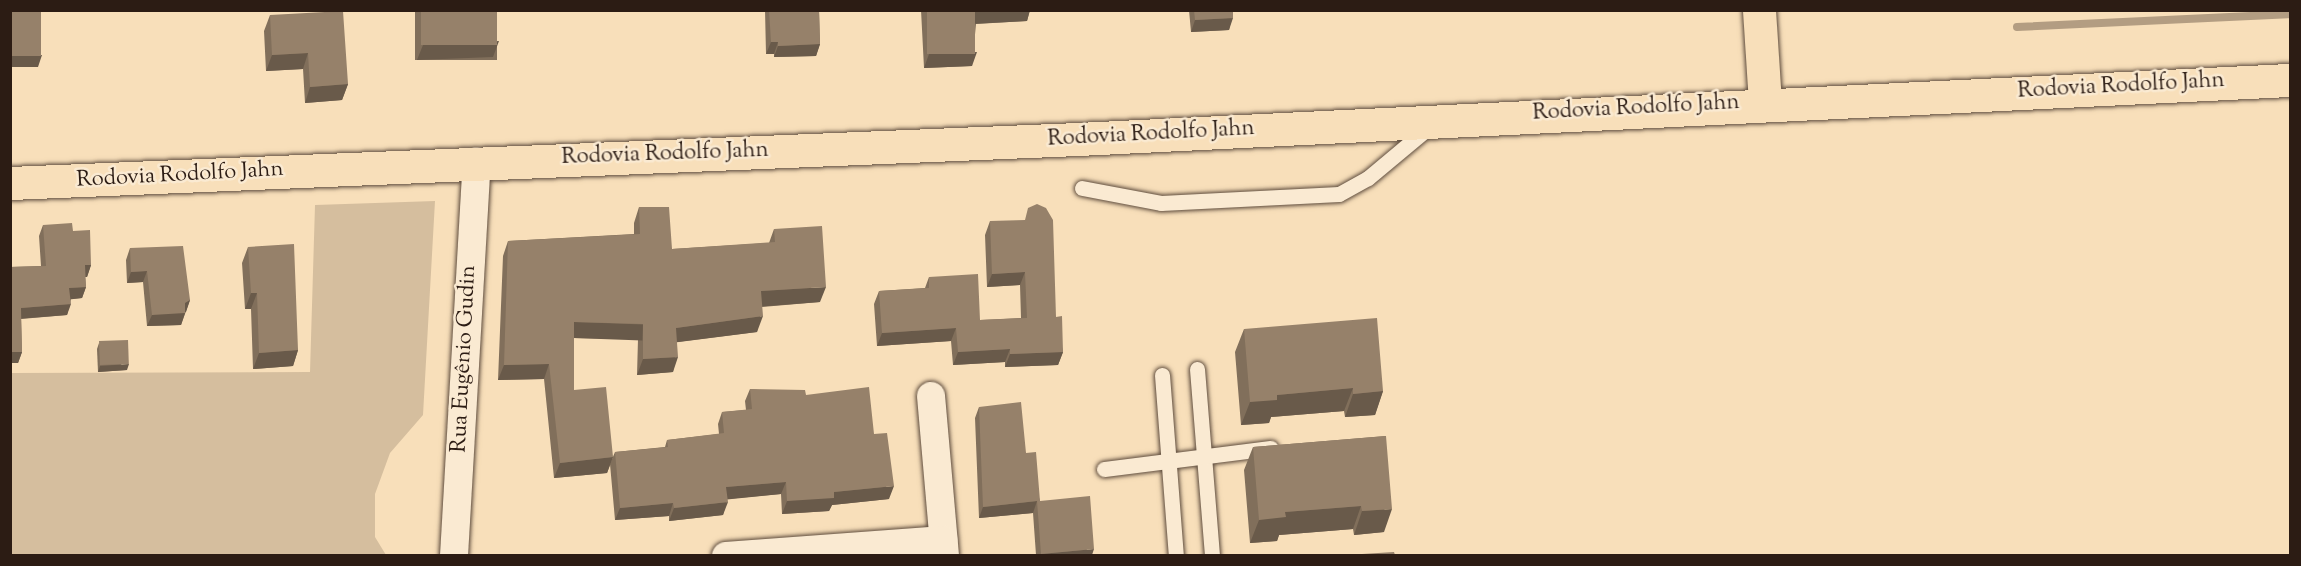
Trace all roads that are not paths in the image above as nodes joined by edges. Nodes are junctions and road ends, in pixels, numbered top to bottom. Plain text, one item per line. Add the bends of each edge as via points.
1 (1759, 10) edge
2 (2290, 80) edge
3 (1765, 104) junction
4 (1439, 119) junction
5 (477, 162) junction
6 (10, 183) edge
7 (1082, 188) dead end
8 (1197, 369) dead end
9 (1162, 375) dead end
10 (931, 396) dead end
11 (1287, 446) edge
12 (1204, 456) junction
13 (1168, 460) junction
14 (1104, 469) dead end
15 (944, 548) edge
16 (454, 555) edge
17 (726, 555) edge
18 (1176, 555) edge
19 (1212, 555) edge

1 - 3 main road
2 - 3 main road, Rodovia Rodolfo Jahn
3 - 4 main road, Rodovia Rodolfo Jahn
4 - 5 main road, Rodovia Rodolfo Jahn via 1078,139
4 - 7 lane via 1368,178 1339,194 1161,203
5 - 6 main road, Rodovia Rodolfo Jahn
5 - 16 street, Rua Eugênio Gudin
8 - 12 lane
9 - 13 lane
10 - 15 street
11 - 12 lane
12 - 13 lane
12 - 19 lane
13 - 14 lane
13 - 18 lane
15 - 17 street

